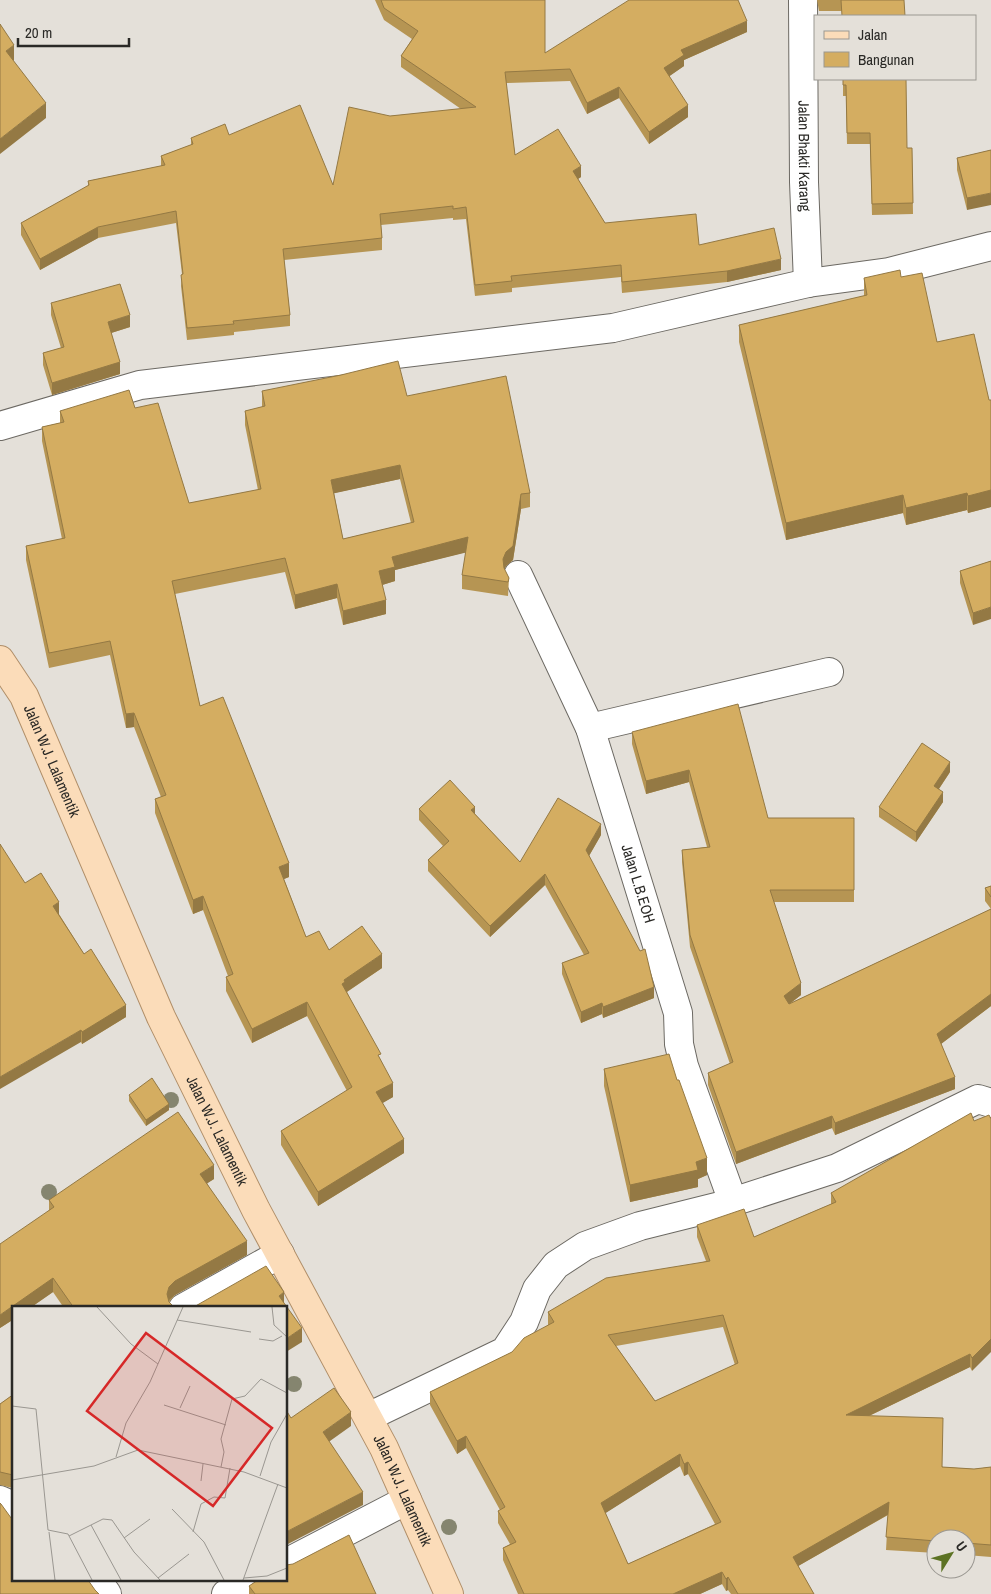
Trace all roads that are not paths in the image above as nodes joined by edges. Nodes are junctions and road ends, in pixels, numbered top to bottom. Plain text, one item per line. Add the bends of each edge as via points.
1 (803, 0) edge
2 (991, 246) edge
3 (808, 283) junction
4 (0, 426) edge
5 (518, 575) dead end
6 (0, 660) edge
7 (829, 672) dead end
8 (590, 728) junction
9 (991, 1103) edge
10 (733, 1202) junction
11 (280, 1254) junction
12 (187, 1306) edge
13 (368, 1417) junction
14 (0, 1500) edge
15 (407, 1500) junction
16 (12, 1505) edge
17 (288, 1562) edge
18 (99, 1582) edge
19 (248, 1582) edge
20 (106, 1594) edge
21 (226, 1594) edge
22 (449, 1594) edge

1 - 3 street, Jalan Bhakti Karang
2 - 3 street via 889,272
3 - 4 street via 614,328 140,385
5 - 8 street, Jalan L.B.EOH
6 - 11 main road, Jalan W.J. Lalamentik via 24,696 161,1017
7 - 8 street
8 - 10 street, Jalan L.B.EOH via 678,1013 684,1066
9 - 10 street via 978,1099 837,1168
10 - 13 street via 640,1226 585,1246 556,1265 537,1288 524,1322 505,1351
11 - 12 street
11 - 13 main road, Jalan W.J. Lalamentik
13 - 15 main road, Jalan W.J. Lalamentik
14 - 16 street
15 - 17 street
15 - 22 main road, Jalan W.J. Lalamentik
18 - 20 street
19 - 21 street

